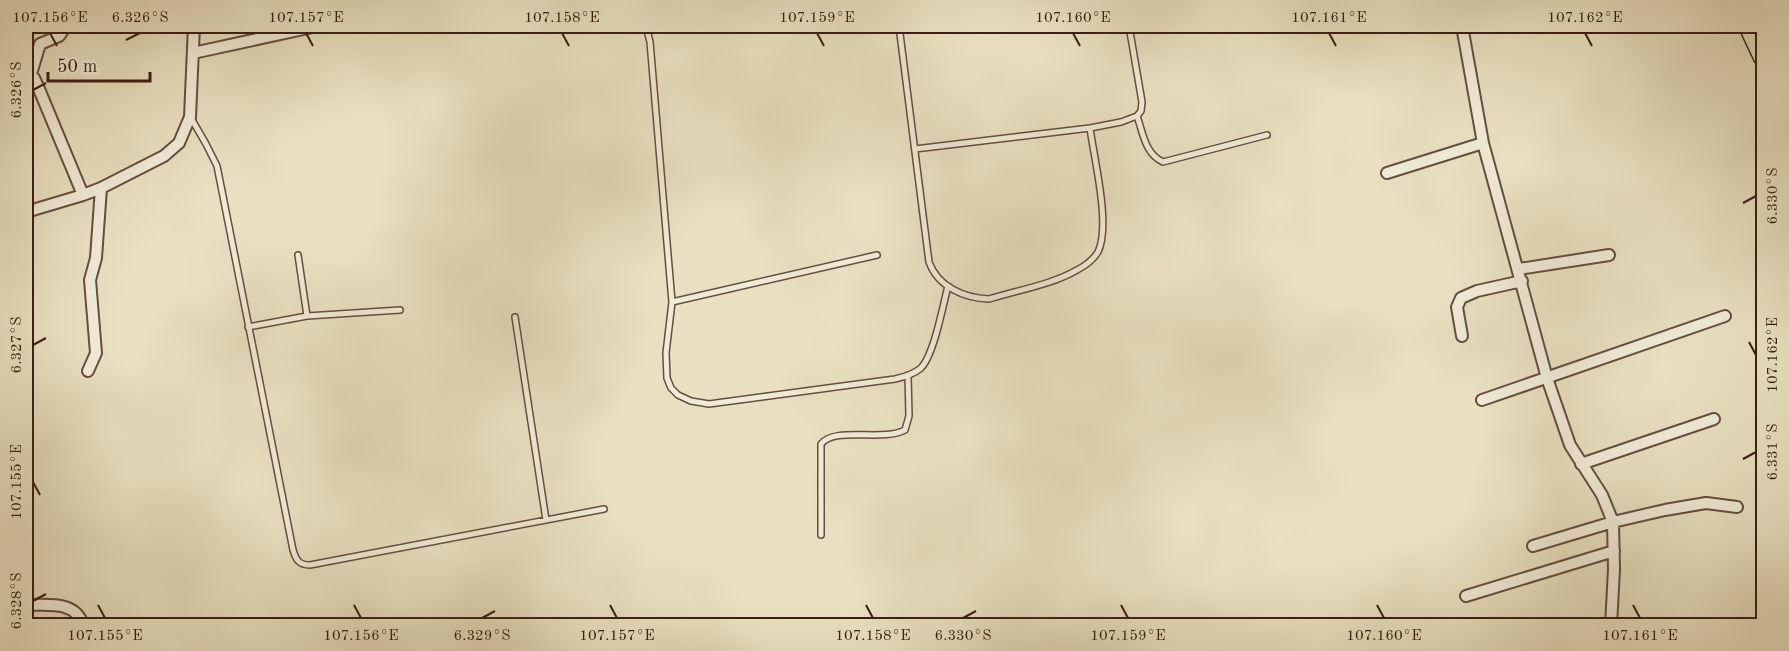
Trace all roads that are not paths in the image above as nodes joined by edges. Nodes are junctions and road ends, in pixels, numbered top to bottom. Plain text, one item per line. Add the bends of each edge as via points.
1 (62, 26) edge
2 (194, 26) edge
3 (317, 26) edge
4 (646, 26) edge
5 (899, 26) edge
6 (1129, 26) edge
7 (1462, 26) edge
8 (1750, 26) edge
9 (193, 53) junction
10 (1764, 56) edge
11 (28, 76) edge
12 (1137, 116) junction
13 (190, 117) junction
14 (1090, 128) junction
15 (1267, 135) dead end
16 (1483, 143) junction
17 (915, 149) junction
18 (1387, 173) dead end
19 (101, 188) junction
20 (83, 195) junction
21 (26, 212) edge
22 (298, 255) dead end
23 (877, 255) dead end
24 (1609, 255) dead end
25 (1519, 269) junction
26 (1522, 281) junction
27 (948, 286) junction
28 (672, 302) junction
29 (400, 310) dead end
30 (307, 316) junction
31 (1725, 316) dead end
32 (515, 317) dead end
33 (248, 327) junction
34 (1462, 336) dead end
35 (88, 371) dead end
36 (908, 375) junction
37 (1547, 378) junction
38 (1482, 400) dead end
39 (1714, 419) dead end
40 (1581, 464) junction
41 (1737, 507) dead end
42 (604, 509) dead end
43 (546, 520) junction
44 (1612, 522) junction
45 (821, 535) dead end
46 (1533, 546) dead end
47 (1614, 551) junction
48 (1466, 596) dead end
49 (26, 605) edge
50 (83, 626) edge
51 (1611, 626) edge

1 - 11 street via 59,36 40,44
2 - 9 street
3 - 9 street
4 - 28 lane
5 - 17 lane
6 - 12 lane via 1142,106
7 - 16 street
8 - 10 highway
9 - 13 street
11 - 20 street via 39,89
12 - 14 lane
12 - 15 lane via 1149,150 1163,162
13 - 19 street via 179,143 171,151
13 - 33 lane via 217,166
14 - 17 lane
14 - 27 lane via 1103,221 1101,244 1093,259 1067,276 989,299 976,299
16 - 18 street
16 - 25 street
17 - 27 lane via 929,262
19 - 20 street
19 - 35 street via 96,258 90,280 96,353
20 - 21 street
22 - 30 lane
23 - 28 lane
24 - 25 street
25 - 26 street
26 - 34 street via 1461,297 1457,307
26 - 37 street
27 - 36 lane via 927,358
28 - 36 lane via 667,378 675,392 691,401 709,404
29 - 30 lane
30 - 33 lane
31 - 37 street
32 - 43 lane
33 - 43 lane via 293,550 300,563 310,565
36 - 45 lane via 909,416 904,430 887,435 830,436 821,444
37 - 38 street
37 - 40 street via 1563,432
39 - 40 street
40 - 44 street via 1602,495
41 - 44 street via 1706,503
42 - 43 lane
44 - 46 street
44 - 47 street
47 - 48 street
47 - 51 street
49 - 50 street via 75,610

